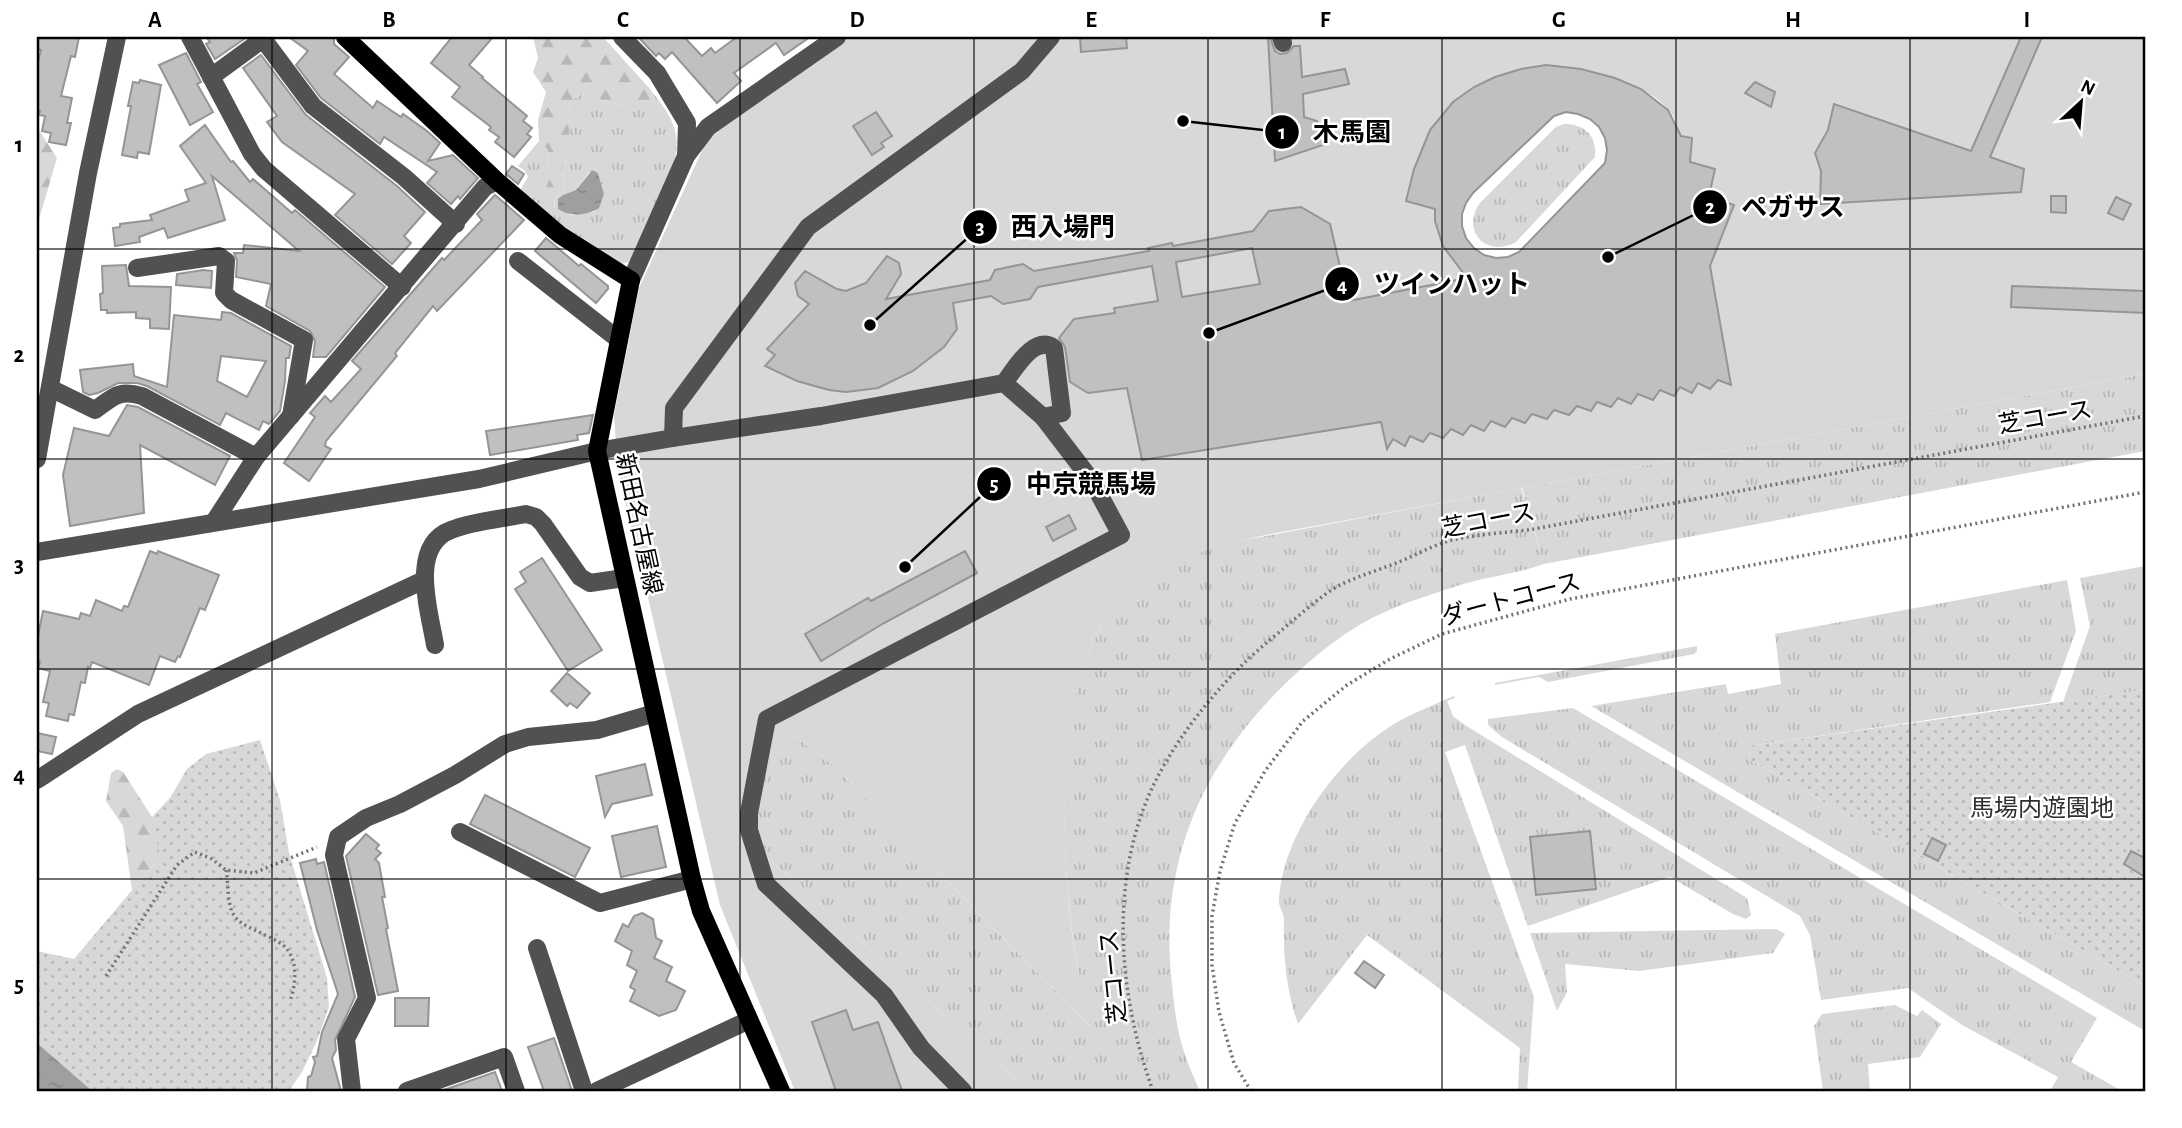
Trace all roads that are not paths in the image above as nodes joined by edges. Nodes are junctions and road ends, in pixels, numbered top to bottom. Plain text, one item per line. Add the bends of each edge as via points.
1 (117, 37) edge
2 (190, 37) edge
3 (345, 37) edge
4 (622, 37) edge
5 (1051, 37) edge
6 (831, 39) edge
7 (211, 77) junction
8 (686, 156) junction
9 (496, 181) junction
10 (456, 224) junction
11 (518, 261) dead end
12 (137, 268) dead end
13 (631, 280) junction
14 (402, 287) junction
15 (619, 340) junction
16 (1004, 383) junction
17 (50, 388) junction
18 (291, 415) junction
19 (1043, 417) junction
20 (673, 438) junction
21 (597, 452) junction
22 (256, 457) junction
23 (37, 459) edge
24 (214, 522) junction
25 (37, 552) edge
26 (624, 578) junction
27 (424, 580) junction
28 (435, 645) dead end
29 (655, 713) junction
30 (37, 780) edge
31 (460, 832) dead end
32 (692, 879) junction
33 (537, 948) dead end
34 (748, 1020) junction
35 (352, 1091) edge
36 (407, 1091) edge
37 (516, 1091) edge
38 (584, 1091) edge
39 (597, 1091) edge
40 (781, 1091) edge
41 (963, 1091) edge

1 - 17 street
2 - 7 street
3 - 9 main road
4 - 8 street via 657,73 687,123
5 - 20 street via 1023,71 808,227 674,408
6 - 8 street via 708,128
7 - 10 street via 263,39 313,106
7 - 14 street via 264,169
8 - 13 street
9 - 10 street via 485,187
9 - 13 main road via 560,235
10 - 14 street
11 - 15 street
12 - 18 street via 219,256 226,261 224,293 304,340
13 - 15 main road, 新田名古屋線
14 - 18 street
15 - 21 main road, 新田名古屋線
16 - 19 street
16 - 19 street via 1028,352 1040,344 1054,348 1062,413
16 - 20 street
17 - 22 street via 95,410 115,395 142,396
17 - 23 street
18 - 22 street
19 - 41 street via 1092,481 1121,536 767,719 749,814 749,830 766,884 884,995 922,1048
20 - 21 street
21 - 24 street via 479,479
21 - 26 main road, 新田名古屋線
22 - 24 street
24 - 25 street
26 - 27 street via 590,583 580,577 544,524 526,513 450,530 426,559
26 - 29 main road, 新田名古屋線
27 - 28 street
27 - 30 street via 138,714
29 - 32 main road, 新田名古屋線
29 - 35 street via 597,730 505,744 338,837 334,856 368,998 346,1039
31 - 32 street via 600,903
32 - 34 main road, 新田名古屋線
33 - 38 street
34 - 39 street
34 - 40 main road, 新田名古屋線
36 - 37 street via 504,1057

